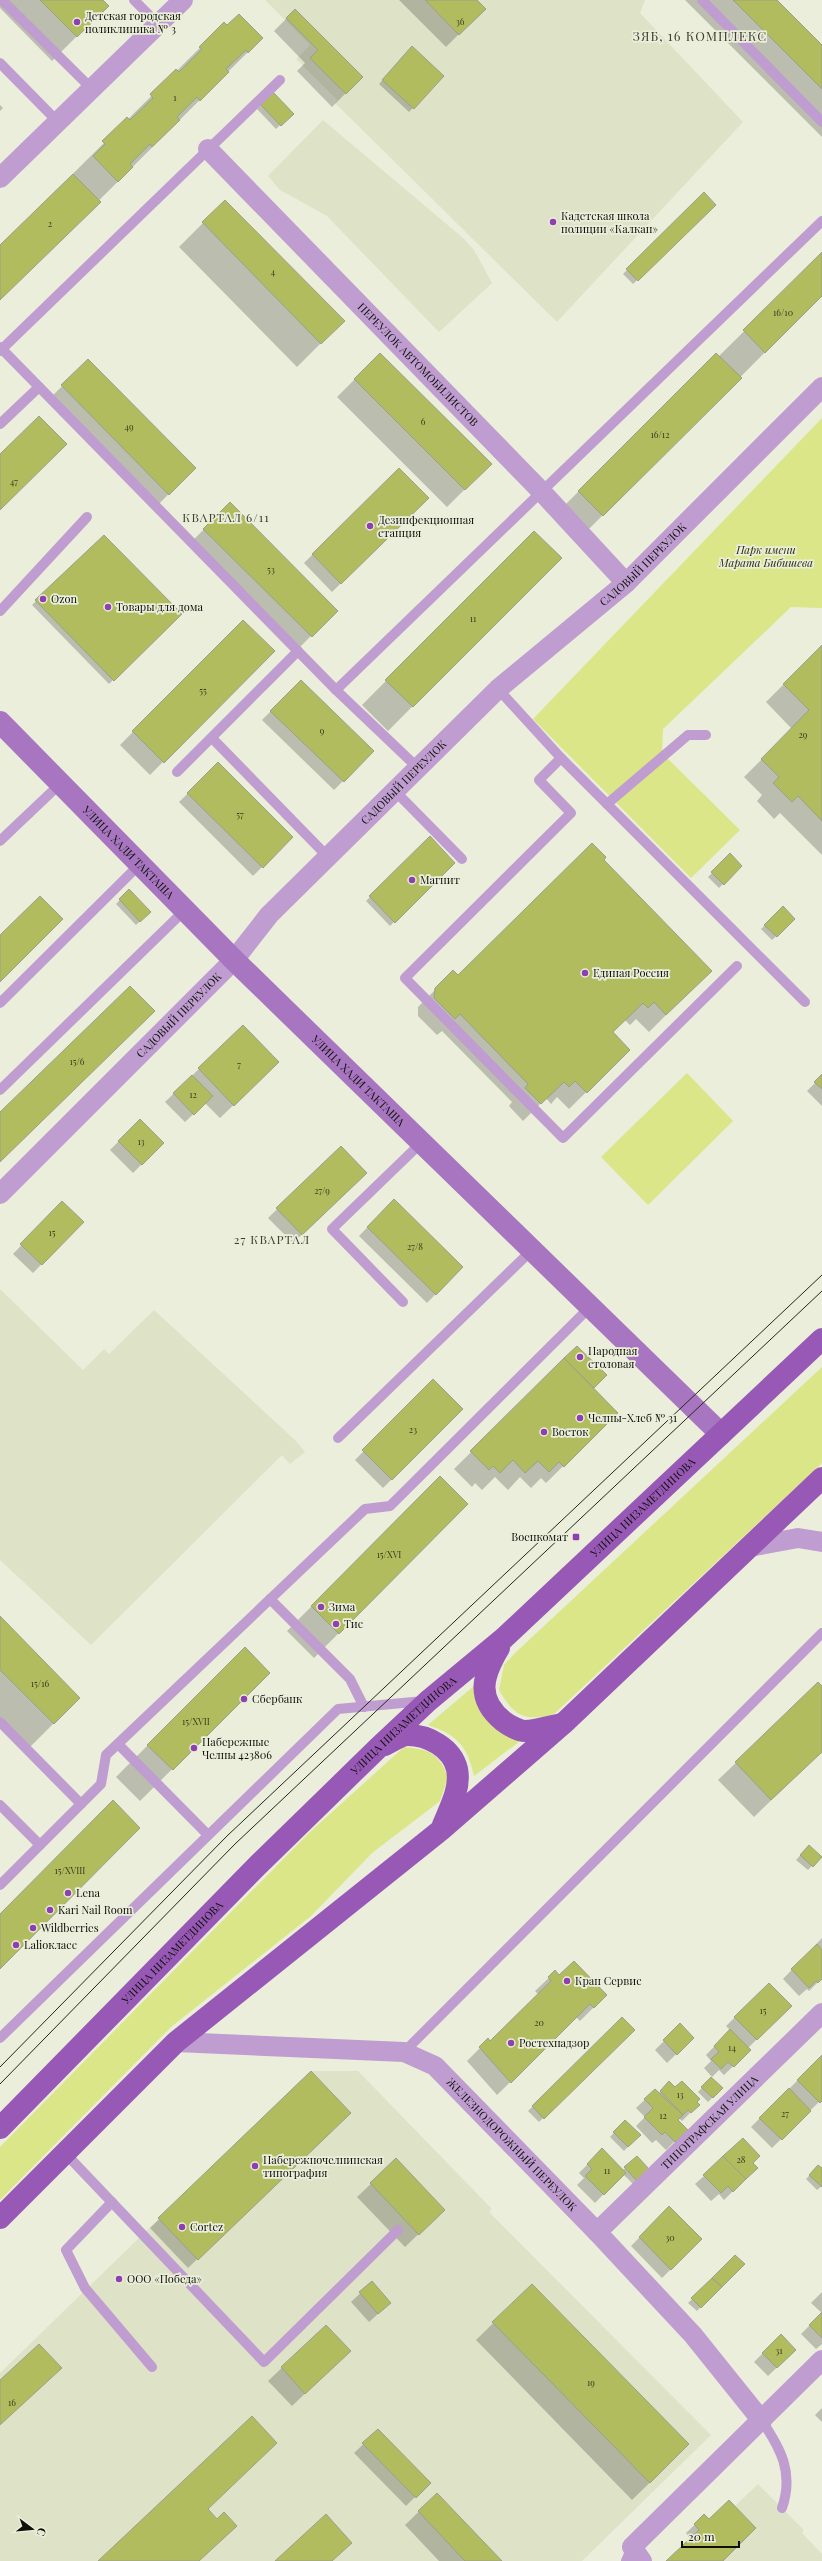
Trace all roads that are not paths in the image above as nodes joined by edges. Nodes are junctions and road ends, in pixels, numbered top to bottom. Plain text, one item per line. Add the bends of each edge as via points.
1 (2, 0) edge
2 (134, 0) edge
3 (183, 0) edge
4 (702, 0) edge
5 (158, 24) junction
6 (0, 63) edge
7 (280, 80) dead end
8 (92, 89) junction
9 (58, 122) junction
10 (822, 122) edge
11 (208, 149) junction
12 (0, 178) edge
13 (822, 221) edge
14 (1, 349) edge
15 (39, 387) junction
16 (822, 387) edge
17 (0, 424) edge
18 (541, 491) junction
19 (87, 517) dead end
20 (626, 583) junction
21 (0, 611) edge
22 (298, 651) junction
23 (498, 688) junction
24 (336, 690) junction
25 (0, 722) edge
26 (706, 735) dead end
27 (212, 738) junction
28 (561, 758) junction
29 (418, 768) junction
30 (178, 772) dead end
31 (61, 783) junction
32 (394, 790) junction
33 (607, 804) junction
34 (0, 841) edge
35 (328, 856) junction
36 (462, 859) dead end
37 (140, 864) junction
38 (185, 910) junction
39 (234, 960) junction
40 (737, 966) dead end
41 (805, 1002) dead end
42 (0, 1003) edge
43 (0, 1090) edge
44 (422, 1142) junction
45 (0, 1194) edge
46 (532, 1250) junction
47 (403, 1302) dead end
48 (590, 1307) junction
49 (822, 1339) edge
50 (721, 1434) junction
51 (338, 1438) dead end
52 (822, 1478) edge
53 (822, 1542) edge
54 (749, 1547) junction
55 (270, 1599) junction
56 (822, 1633) edge
57 (504, 1638) junction
58 (428, 1701) junction
59 (364, 1707) junction
60 (0, 1722) edge
61 (564, 1723) junction
62 (118, 1744) junction
63 (378, 1748) junction
64 (80, 1804) junction
65 (0, 1805) edge
66 (441, 1830) junction
67 (208, 1835) junction
68 (40, 1845) junction
69 (0, 1885) edge
70 (822, 2013) edge
71 (0, 2038) edge
72 (176, 2042) junction
73 (404, 2052) junction
74 (0, 2128) edge
75 (65, 2153) junction
76 (112, 2202) junction
77 (0, 2218) edge
78 (398, 2230) dead end
79 (597, 2232) junction
80 (822, 2360) edge
81 (152, 2367) dead end
82 (762, 2420) junction
83 (782, 2508) dead end
84 (633, 2556) edge

1 - 8 lane
2 - 5 lane
3 - 5 street
4 - 10 lane
5 - 8 street
6 - 9 lane
7 - 11 lane
8 - 9 street
9 - 12 street
11 - 14 lane
11 - 18 street, ПЕРЕУЛОК АВТОМОБИЛИСТОВ
13 - 18 lane
14 - 15 lane
15 - 17 lane
15 - 22 lane
16 - 20 street, САДОВЫЙ ПЕРЕУЛОК
18 - 20 street, ПЕРЕУЛОК АВТОМОБИЛИСТОВ
18 - 24 lane
19 - 21 lane
20 - 23 street, САДОВЫЙ ПЕРЕУЛОК
22 - 24 lane
22 - 27 lane
23 - 28 lane
23 - 29 street, САДОВЫЙ ПЕРЕУЛОК
24 - 29 lane
25 - 31 main road, УЛИЦА ХАДИ ТАКТАША
26 - 33 lane via 688,736
27 - 30 lane
27 - 35 lane
28 - 33 lane
28 - 40 lane via 538,780 571,813 405,978 563,1138
29 - 32 street, САДОВЫЙ ПЕРЕУЛОК
31 - 34 lane
31 - 37 main road, УЛИЦА ХАДИ ТАКТАША
32 - 35 street, САДОВЫЙ ПЕРЕУЛОК
32 - 36 lane
33 - 41 lane
35 - 39 street, САДОВЫЙ ПЕРЕУЛОК via 269,915
37 - 38 main road, УЛИЦА ХАДИ ТАКТАША
37 - 42 lane
38 - 39 main road, УЛИЦА ХАДИ ТАКТАША
38 - 43 lane
39 - 44 main road, УЛИЦА ХАДИ ТАКТАША
39 - 45 street, САДОВЫЙ ПЕРЕУЛОК
44 - 46 main road, УЛИЦА ХАДИ ТАКТАША
44 - 47 lane via 332,1229
46 - 48 main road, УЛИЦА ХАДИ ТАКТАША
46 - 51 lane
48 - 50 main road, УЛИЦА ХАДИ ТАКТАША
48 - 55 lane via 390,1506 365,1509
49 - 50 main road, УЛИЦА НИЗАМЕТДИНОВА
50 - 57 main road, УЛИЦА НИЗАМЕТДИНОВА
52 - 54 main road
53 - 54 street via 798,1538
54 - 61 main road
55 - 59 lane via 350,1679
55 - 62 lane
56 - 73 lane
57 - 58 main road, УЛИЦА НИЗАМЕТДИНОВА
57 - 61 main road via 486,1671 485,1692 491,1710 506,1723 524,1731
58 - 59 lane
58 - 63 main road, УЛИЦА НИЗАМЕТДИНОВА
59 - 67 lane via 338,1709
60 - 64 lane
61 - 66 main road
62 - 64 lane via 106,1755 100,1784
62 - 67 lane
63 - 66 main road via 407,1735 429,1739 448,1750 457,1770 456,1793
63 - 74 main road, УЛИЦА НИЗАМЕТДИНОВА via 258,1865
64 - 68 lane
65 - 68 lane
66 - 72 main road
67 - 71 lane
68 - 69 lane
70 - 79 street, ТИПОГРАФСКАЯ УЛИЦА
72 - 73 street, ЖЕЛЕЗНОДОРОЖНЫЙ ПЕРЕУЛОК
72 - 75 main road
73 - 79 street, ЖЕЛЕЗНОДОРОЖНЫЙ ПЕРЕУЛОК via 435,2066
75 - 76 lane
75 - 77 main road
76 - 78 lane via 264,2362
76 - 81 lane via 66,2250 84,2288
79 - 82 street, ЖЕЛЕЗНОДОРОЖНЫЙ ПЕРЕУЛОК via 693,2335
80 - 82 street
82 - 83 lane via 779,2445 786,2468 788,2490
82 - 84 street

